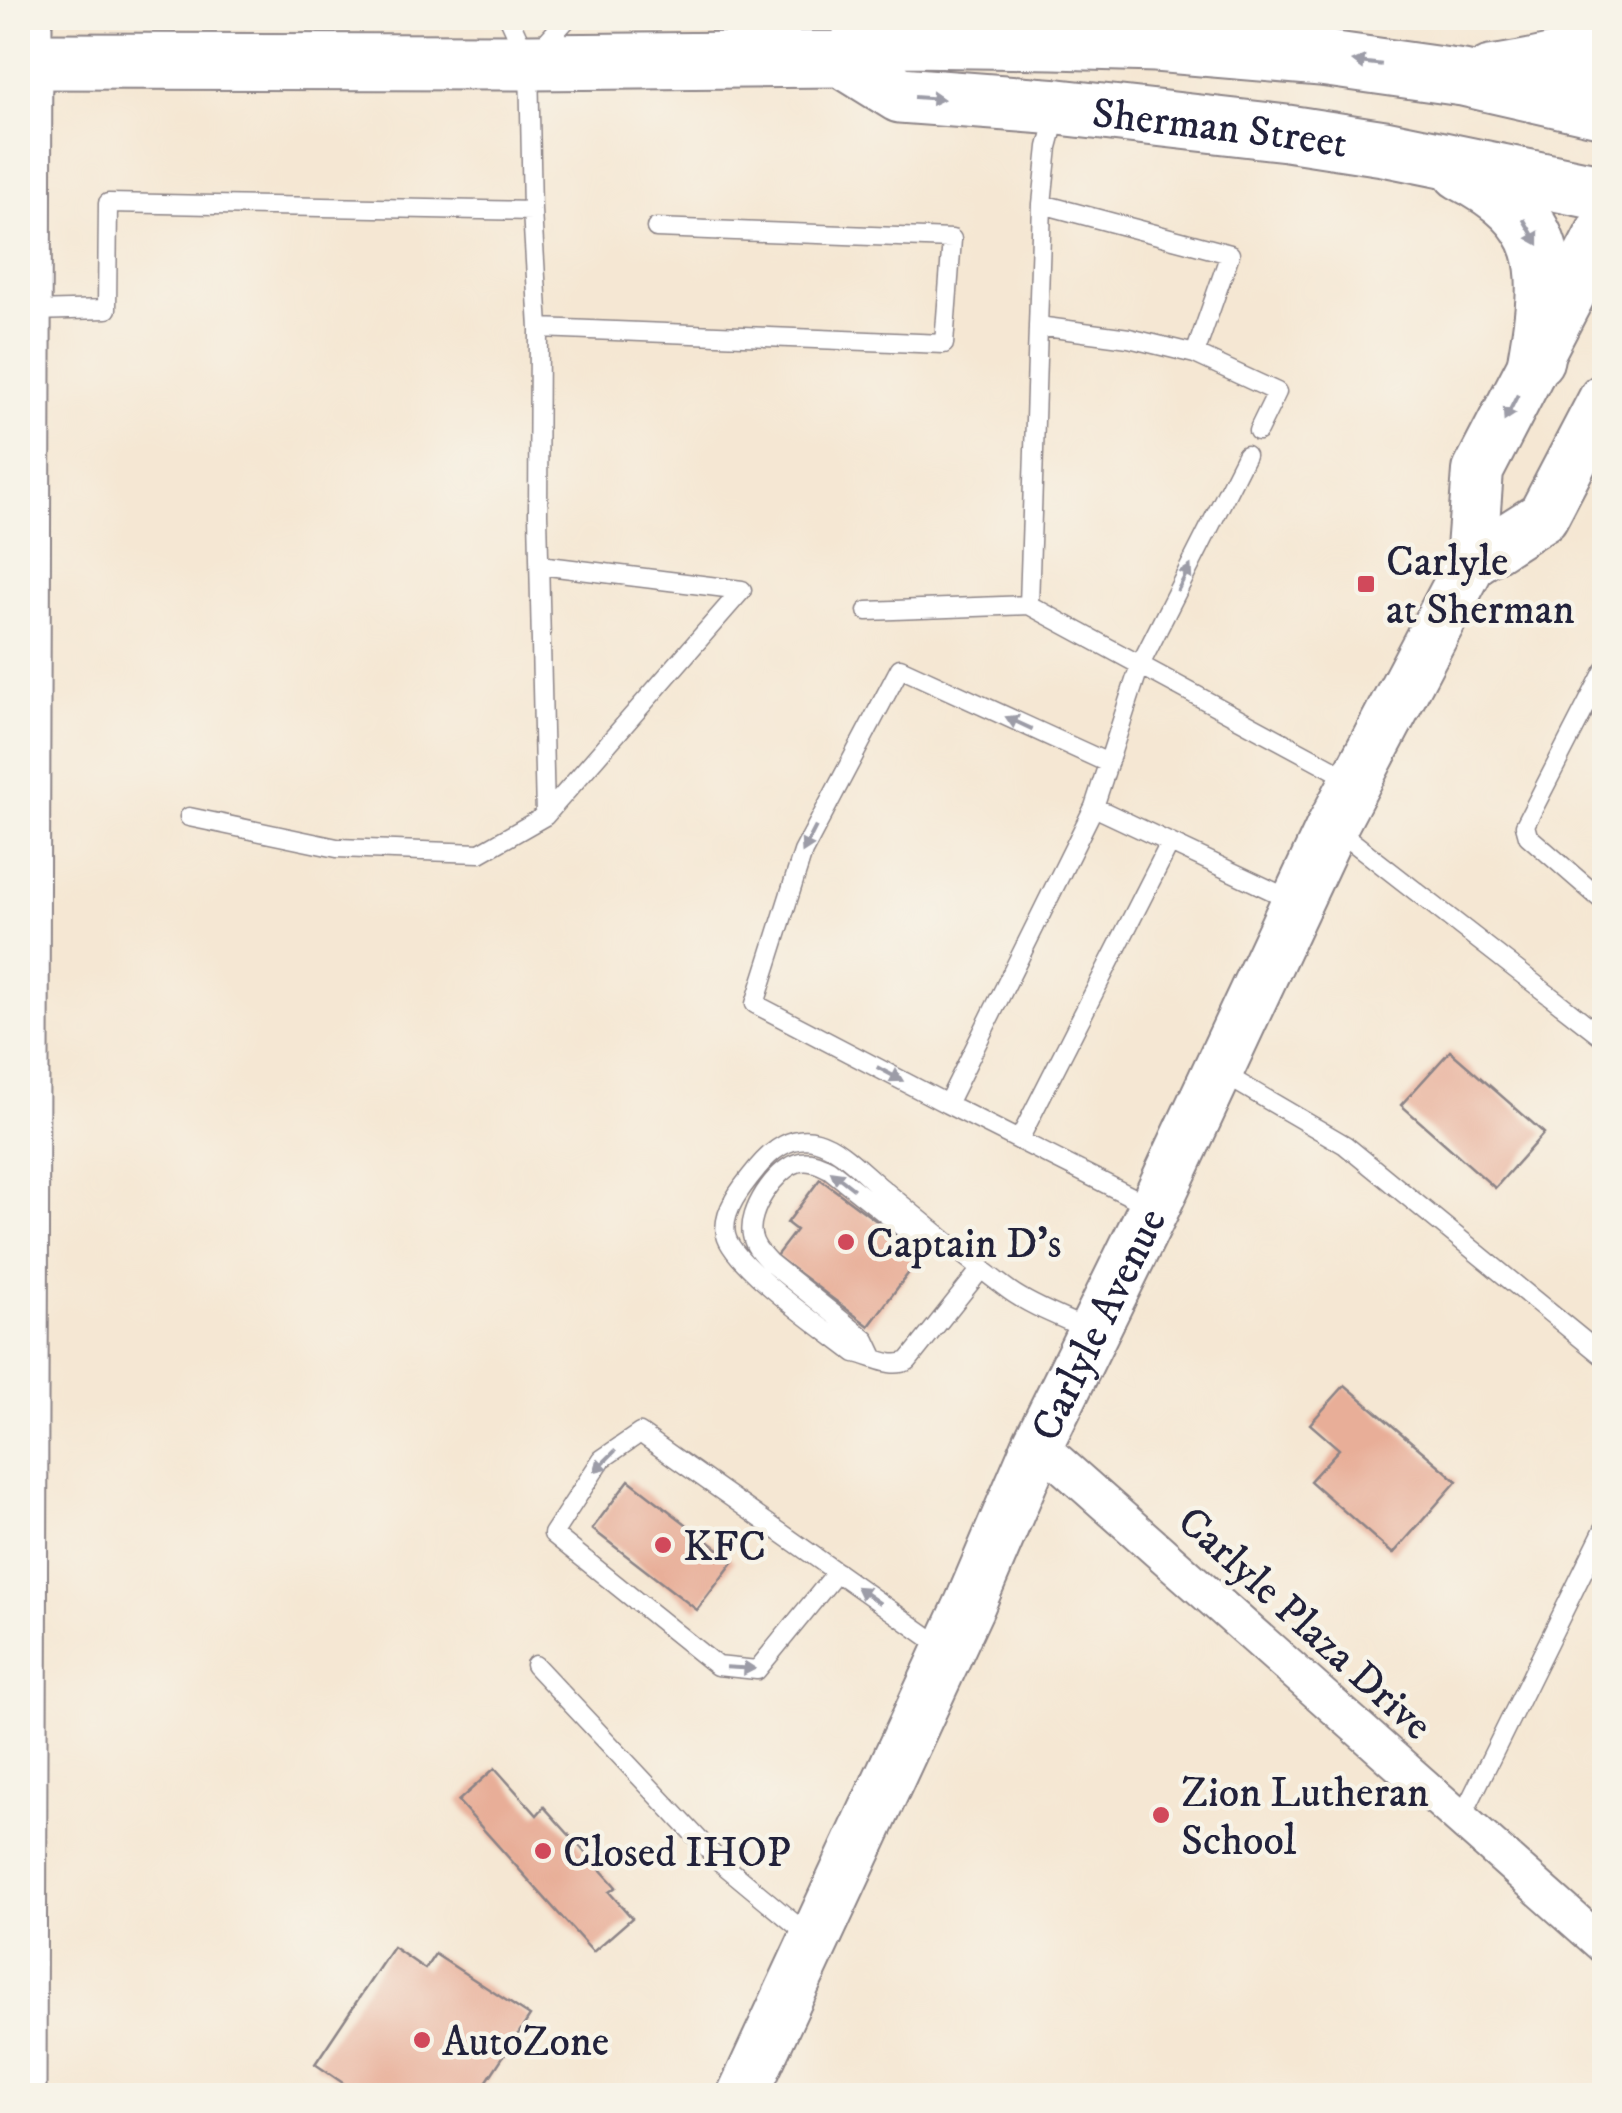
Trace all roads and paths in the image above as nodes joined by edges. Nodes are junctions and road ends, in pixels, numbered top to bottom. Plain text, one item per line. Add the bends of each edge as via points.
1 (568, 18) edge
2 (842, 38) edge
3 (519, 40) edge
4 (28, 46) edge
5 (1604, 46) edge
6 (1463, 78) junction
7 (1058, 107) junction
8 (1604, 110) edge
9 (1426, 156) junction
10 (1604, 193) edge
11 (1042, 204) junction
12 (532, 212) junction
13 (656, 228) dead end
14 (1604, 228) edge
15 (33, 310) junction
16 (1038, 326) junction
17 (539, 328) junction
18 (1195, 354) junction
19 (1536, 359) junction
20 (1604, 399) edge
21 (1258, 431) dead end
22 (1246, 454) dead end
23 (1471, 562) junction
24 (540, 566) junction
25 (25, 590) edge
26 (1029, 605) junction
27 (867, 611) dead end
28 (1140, 665) junction
29 (1604, 671) edge
30 (1108, 763) junction
31 (1356, 782) junction
32 (1094, 807) junction
33 (189, 816) dead end
34 (544, 816) junction
35 (1332, 826) junction
36 (1170, 843) junction
37 (1296, 902) junction
38 (1604, 902) edge
39 (1604, 1038) edge
40 (1218, 1070) junction
41 (947, 1104) junction
42 (1020, 1140) junction
43 (1154, 1208) junction
44 (982, 1268) junction
45 (1093, 1332) junction
46 (1604, 1356) edge
47 (1038, 1444) junction
48 (1604, 1530) edge
49 (836, 1572) junction
50 (948, 1651) junction
51 (536, 1665) dead end
52 (1460, 1819) junction
53 (813, 1940) junction
54 (1604, 1946) edge
55 (23, 1959) edge
56 (743, 2095) edge
57 (28, 2096) edge

1 - 3 lane
2 - 3 main road, Sherman Street
6 -> 2 main road, Sherman Street via 1250,50
2 -> 7 main road, Sherman Street via 900,95
3 - 4 main road, Sherman Street
3 - 12 lane
4 - 15 street
5 - 6 main road via 1536,68
6 - 8 main road, Sherman Street
7 - 9 main road, Sherman Street
7 - 11 lane
9 - 10 main road, Sherman Street
9 -> 19 main road via 1493,191 1535,236 1546,290
11 - 16 lane
11 - 18 lane via 1230,254
12 - 15 lane via 108,203 106,309
12 - 17 lane
13 - 17 lane via 952,239 944,344
14 - 19 main road, Carlyle Avenue
15 - 25 street
16 - 18 lane
16 - 26 lane
17 - 24 lane
18 - 21 lane via 1277,392
19 -> 23 main road, Carlyle Avenue via 1478,471
20 - 23 main road, Carlyle Avenue via 1584,458 1543,516
28 -> 22 lane
23 - 31 main road, Carlyle Avenue
24 - 34 lane
24 - 34 lane via 742,590
25 - 55 street
26 - 27 lane
26 - 28 lane
28 - 30 lane
28 - 31 lane
29 - 38 lane via 1525,824 1528,836
30 - 32 lane
30 -> 41 lane via 900,668 803,852 755,1004
31 - 35 main road, Carlyle Avenue
32 - 36 lane
32 - 41 lane
33 - 34 lane via 337,848 480,853
35 - 37 main road, Carlyle Avenue
35 - 39 lane
36 - 37 lane
36 - 42 lane
37 - 40 main road, Carlyle Avenue
40 - 43 main road, Carlyle Avenue
40 - 46 lane via 1344,1146
41 - 42 lane
42 - 43 lane
43 - 45 main road, Carlyle Avenue
44 - 44 lane via 819,1141 786,1143 760,1164 726,1220 726,1237 750,1268 855,1353 888,1364 908,1362
44 - 45 lane via 1018,1296
45 - 47 main road, Carlyle Avenue
47 - 50 main road, Carlyle Avenue
47 - 52 street, Carlyle Plaza Drive
48 - 52 lane
49 -> 49 lane via 640,1433 602,1459 554,1534 717,1666 757,1670
50 -> 49 lane
50 - 53 main road, Carlyle Avenue
51 - 53 lane via 719,1861
52 - 54 street, Carlyle Plaza Drive
53 - 56 main road, Carlyle Avenue
55 - 57 street

